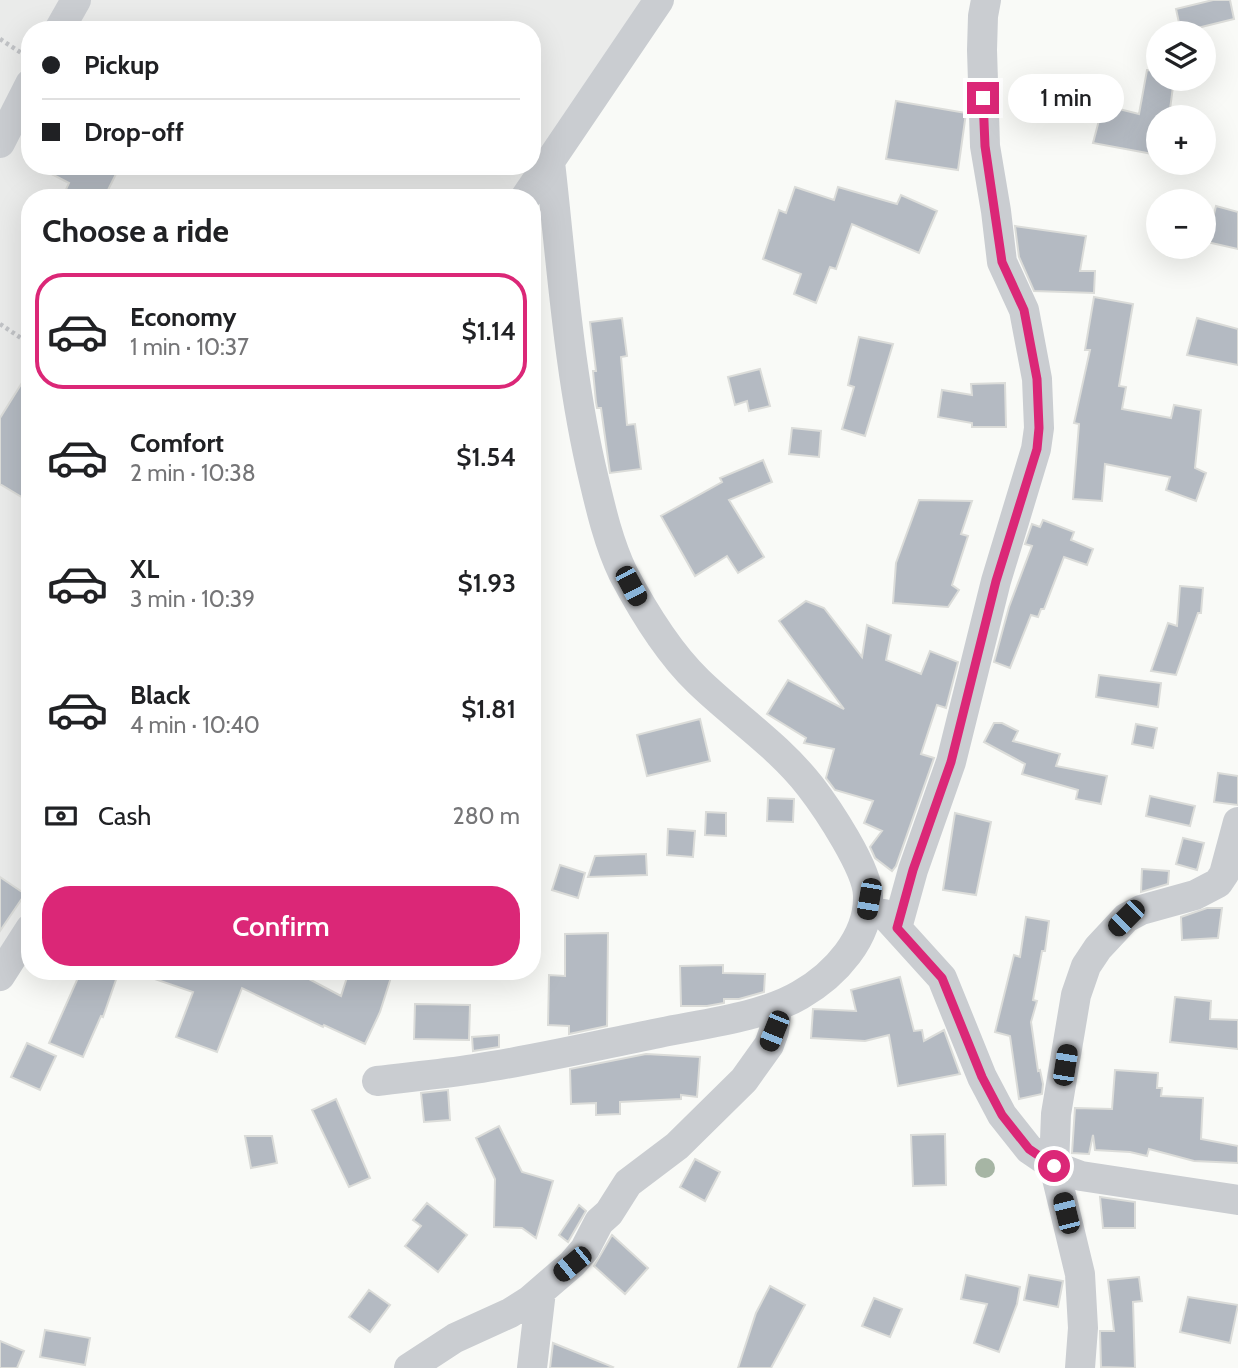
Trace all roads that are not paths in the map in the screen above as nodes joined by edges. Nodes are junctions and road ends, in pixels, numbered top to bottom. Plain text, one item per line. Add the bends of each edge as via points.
1 (76, 0) edge
2 (986, 0) edge
3 (657, 1) edge
4 (64, 21) edge
5 (21, 102) edge
6 (0, 143) edge
7 (550, 162) junction
8 (541, 175) edge
9 (1238, 822) edge
10 (869, 899) junction
11 (897, 928) junction
12 (21, 943) edge
13 (0, 976) edge
14 (777, 1007) junction
15 (377, 1081) dead end
16 (1054, 1166) junction
17 (1238, 1200) edge
18 (541, 1291) junction
19 (409, 1368) edge
20 (532, 1368) edge
21 (1080, 1368) edge

1 - 4 street
2 - 11 street via 982,50 985,146 1002,262 1024,310 1037,379 1037,449 996,581 951,762
3 - 7 street
5 - 6 street
7 - 8 street
7 - 10 street via 586,448 621,568 657,632 696,680 788,760 812,788 864,873
9 - 16 street via 1224,874 1217,883 1126,918 1086,966 1076,995 1056,1114
10 - 11 street
10 - 14 street via 861,932 848,954 803,994
11 - 16 street via 942,978 1002,1115 1029,1149
12 - 13 street
14 - 15 street via 476,1069
14 - 18 street via 769,1045 744,1080 677,1146 628,1183 599,1222 586,1249
16 - 17 street via 1097,1180
16 - 21 street via 1080,1274
18 - 19 street
18 - 20 street

